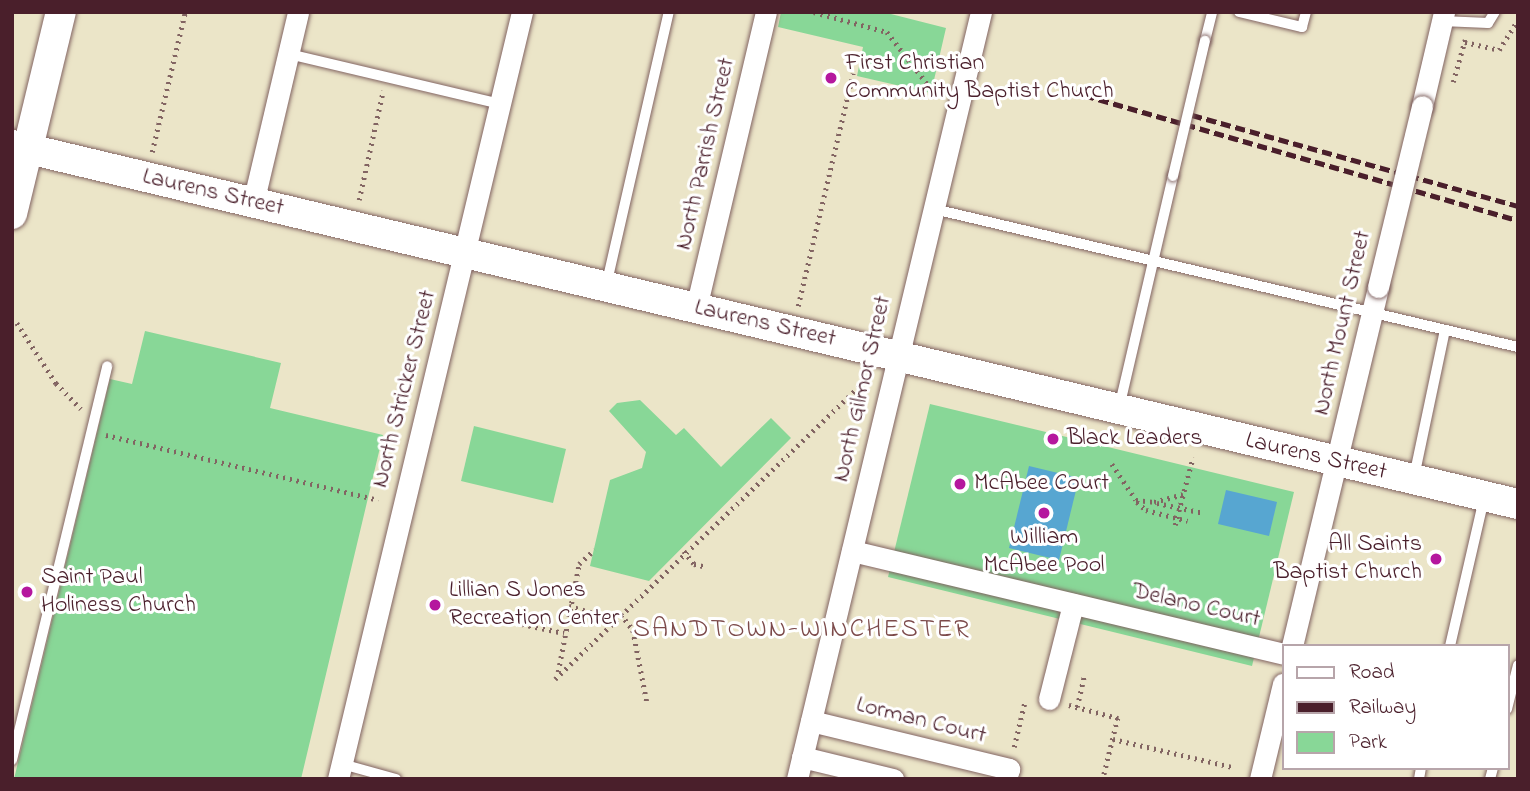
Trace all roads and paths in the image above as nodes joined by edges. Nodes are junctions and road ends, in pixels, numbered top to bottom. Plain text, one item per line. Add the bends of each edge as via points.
1 (61, 12) edge
2 (185, 12) edge
3 (298, 12) edge
4 (522, 12) edge
5 (669, 12) edge
6 (766, 12) edge
7 (814, 12) edge
8 (981, 12) edge
9 (1212, 12) edge
10 (1239, 12) edge
11 (1306, 12) edge
12 (1495, 12) edge
13 (1443, 17) edge
14 (1467, 34) dead end
15 (289, 54) junction
16 (853, 73) dead end
17 (384, 84) dead end
18 (1451, 89) dead end
19 (936, 95) dead end
20 (500, 104) junction
21 (20, 147) edge
22 (152, 152) dead end
23 (359, 200) dead end
24 (254, 203) junction
25 (934, 209) junction
26 (12, 214) edge
27 (464, 253) junction
28 (1153, 261) junction
29 (606, 286) junction
30 (798, 307) dead end
31 (696, 308) junction
32 (1372, 313) junction
33 (17, 323) dead end
34 (1445, 330) junction
35 (1518, 347) edge
36 (898, 356) junction
37 (107, 366) dead end
38 (868, 378) dead end
39 (1118, 410) junction
40 (93, 427) junction
41 (1193, 457) dead end
42 (1336, 462) junction
43 (1112, 464) dead end
44 (1414, 479) junction
45 (1183, 494) junction
46 (1485, 496) junction
47 (378, 499) dead end
48 (1136, 500) junction
49 (1147, 502) junction
50 (1154, 502) junction
51 (1518, 504) edge
52 (1166, 505) junction
53 (1180, 507) junction
54 (1149, 511) junction
55 (1204, 513) dead end
56 (1163, 515) junction
57 (1177, 518) junction
58 (1188, 520) dead end
59 (1175, 525) dead end
60 (594, 550) dead end
61 (684, 551) junction
62 (852, 551) junction
63 (707, 567) dead end
64 (1073, 604) junction
65 (569, 606) junction
66 (621, 614) junction
67 (615, 620) junction
68 (522, 624) dead end
69 (564, 633) junction
70 (1292, 644) edge
71 (1450, 644) edge
72 (1282, 654) edge
73 (1518, 665) edge
74 (558, 672) junction
75 (1084, 676) dead end
76 (555, 679) dead end
77 (1282, 688) edge
78 (1049, 699) junction
79 (1509, 701) edge
80 (647, 702) dead end
81 (1077, 707) junction
82 (811, 721) junction
83 (1112, 739) junction
84 (1013, 754) dead end
85 (803, 757) junction
86 (12, 760) edge
87 (1232, 767) dead end
88 (340, 772) edge
89 (396, 779) edge
90 (797, 779) edge
91 (893, 779) edge
92 (1006, 779) edge
93 (1103, 779) edge
94 (1261, 779) edge

1 - 21 street
2 - 22 path
3 - 15 street
4 - 20 street, North Stricker Street
5 - 29 lane
6 - 31 street, North Parrish Street
7 - 19 path via 887,32
8 - 25 street, North Gilmor Street
9 - 28 lane, bridge
10 - 11 lane via 1302,27
12 - 13 lane via 1492,21 1484,24
13 - 32 street, North Mount Street, bridge
14 - 18 path
15 - 20 lane
15 - 24 street
16 - 30 path
17 - 23 path
20 - 27 street, North Stricker Street
21 - 24 street, Laurens Street
21 - 26 street
24 - 27 street, Laurens Street
25 - 28 lane
25 - 36 street, North Gilmor Street
27 - 29 street, Laurens Street
27 - 88 street, North Stricker Street
28 - 32 lane
28 - 39 lane
29 - 31 street, Laurens Street
31 - 36 street, Laurens Street
32 - 34 lane
32 - 42 street, North Mount Street
33 - 40 path via 55,383
34 - 35 lane
34 - 44 lane
36 - 39 street, Laurens Street
36 - 62 street, North Gilmor Street
37 - 40 lane
38 - 61 path
39 - 42 street, Laurens Street
40 - 47 path
40 - 86 lane
41 - 45 path
42 - 44 street, Laurens Street
42 - 70 street, North Mount Street
43 - 48 path
44 - 46 street, Laurens Street
45 - 50 path
45 - 53 path
46 - 51 street, Laurens Street
46 - 71 lane
48 - 49 path
48 - 54 path
49 - 50 path
49 - 54 path
50 - 52 path
52 - 53 path
52 - 56 path
53 - 55 path
53 - 57 path
54 - 56 path
56 - 57 path
57 - 58 path
57 - 59 path
60 - 65 path via 579,564
61 - 63 path via 694,564
61 - 66 path
62 - 64 street, Delano Court
62 - 82 street, North Gilmor Street
64 - 72 street, Delano Court
64 - 78 street
65 - 67 path
65 - 69 path
66 - 67 path
66 - 80 path via 633,630
67 - 74 path
68 - 69 path
69 - 74 path
73 - 79 lane
74 - 76 path
75 - 81 path
77 - 94 street
78 - 81 path
78 - 84 path via 1027,694
81 - 83 path via 1118,718
82 - 85 street, North Gilmor Street
82 - 92 street, Lorman Court via 1009,769
83 - 87 path
83 - 93 path
85 - 90 street, North Gilmor Street
85 - 91 street
88 - 89 lane

